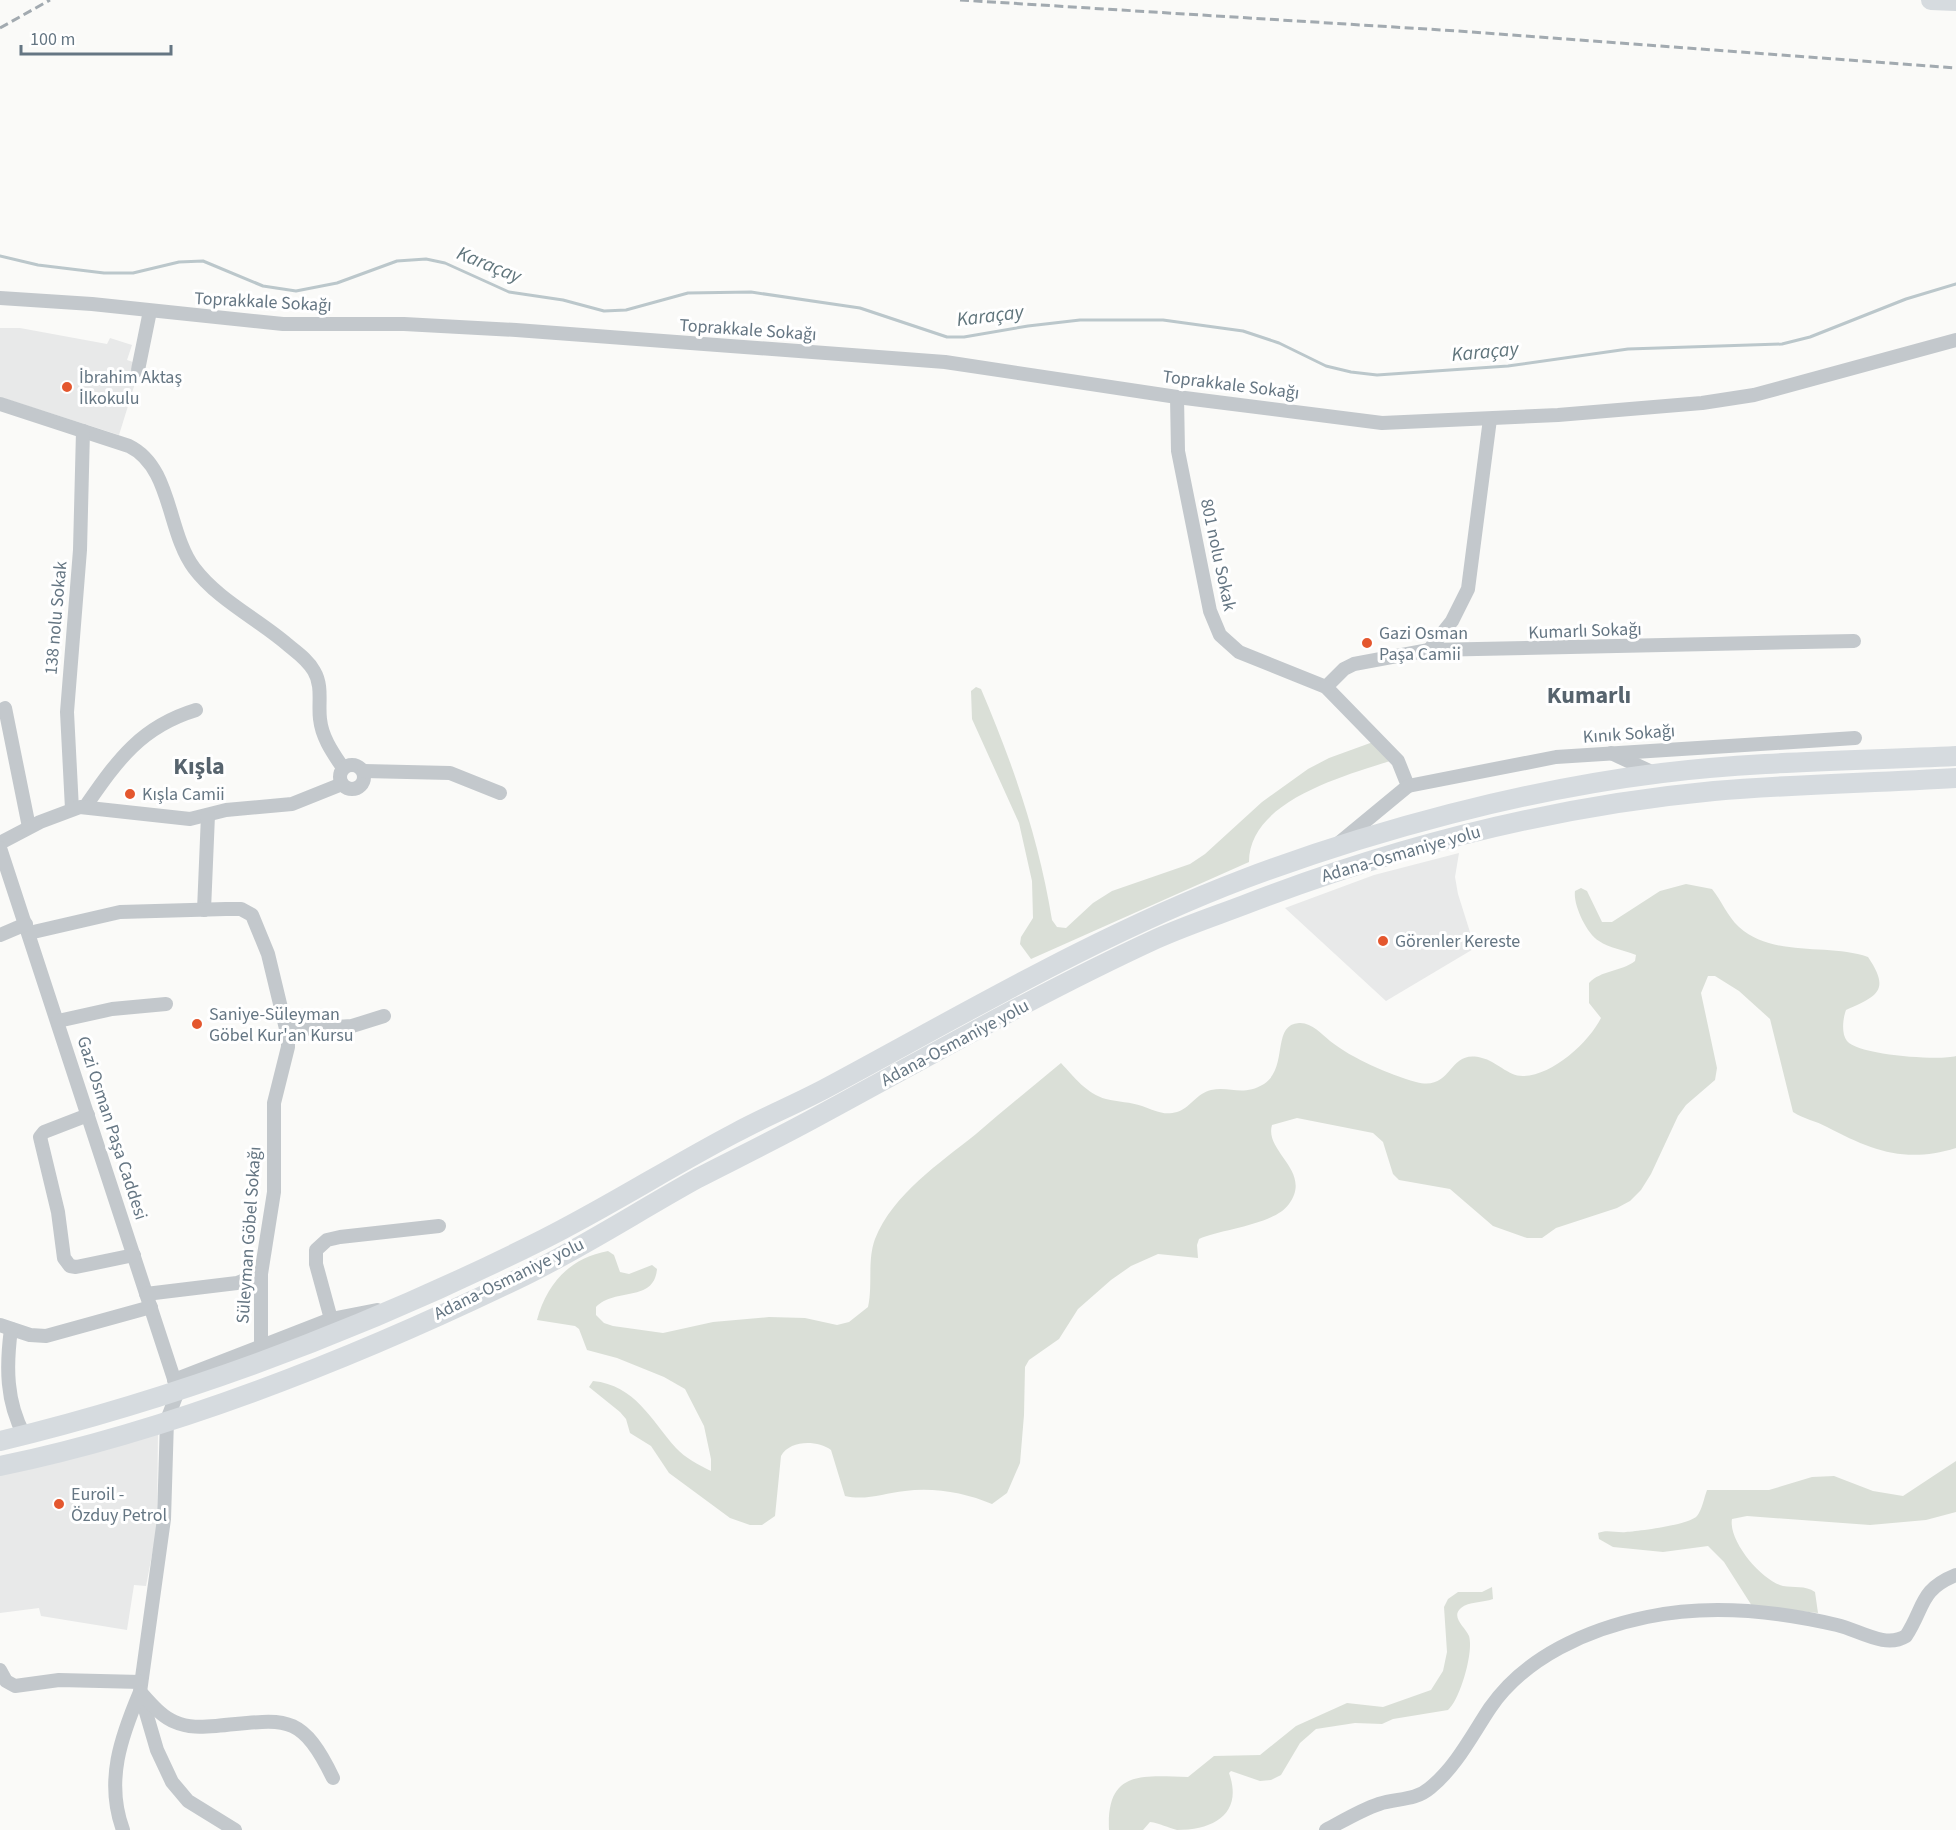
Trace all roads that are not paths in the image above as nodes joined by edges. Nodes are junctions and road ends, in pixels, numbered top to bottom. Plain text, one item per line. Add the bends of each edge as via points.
1 (1931, 0) edge
2 (1956, 1) edge
3 (0, 298) edge
4 (150, 311) junction
5 (1956, 340) edge
6 (138, 370) dead end
7 (1177, 398) junction
8 (0, 404) edge
9 (1490, 419) junction
10 (82, 431) junction
11 (1854, 642) dead end
12 (1429, 650) junction
13 (1326, 687) junction
14 (5, 708) dead end
15 (196, 710) dead end
16 (1855, 738) dead end
17 (1609, 752) junction
18 (1956, 756) edge
19 (343, 768) junction
20 (364, 771) junction
21 (1656, 774) junction
22 (1956, 778) edge
23 (342, 784) junction
24 (1408, 786) junction
25 (501, 793) dead end
26 (79, 808) junction
27 (207, 815) junction
28 (29, 827) junction
29 (0, 843) edge
30 (0, 848) edge
31 (1333, 848) junction
32 (204, 910) junction
33 (27, 929) junction
34 (0, 935) edge
35 (165, 1004) dead end
36 (384, 1016) dead end
37 (58, 1021) junction
38 (287, 1030) junction
39 (88, 1115) junction
40 (439, 1226) dead end
41 (134, 1255) junction
42 (261, 1274) junction
43 (148, 1301) junction
44 (394, 1307) junction
45 (331, 1319) junction
46 (6, 1327) edge
47 (261, 1354) junction
48 (176, 1385) junction
49 (167, 1420) junction
50 (24, 1435) junction
51 (0, 1441) edge
52 (0, 1467) edge
53 (1956, 1575) edge
54 (0, 1670) edge
55 (140, 1687) junction
56 (333, 1778) dead end
57 (123, 1830) edge
58 (235, 1830) edge
59 (1326, 1830) edge

1 - 2 highway
3 - 4 street, Toprakkale Sokağı
4 - 6 street
4 - 7 street, Toprakkale Sokağı via 283,324 404,324 516,330 945,362
5 - 9 street, Toprakkale Sokağı via 1754,395 1702,403
7 - 9 street, Toprakkale Sokağı via 1382,423
7 - 13 street, 801 nolu Sokak via 1178,451 1216,629 1239,652
8 - 10 street
9 - 12 street via 1468,589 1452,621
10 - 19 street via 129,446 145,456 158,479 183,550 195,569 310,664 319,681 322,729
10 - 26 street, 138 nolu Sokak via 79,562 66,712
11 - 12 street, Kumarlı Sokağı
12 - 13 street, Kumarlı Sokağı via 1354,664
13 - 24 street via 1398,761
14 - 28 street
15 - 26 street via 170,719 144,735
16 - 17 street, Kınık Sokağı
17 - 21 street
17 - 24 street, Kınık Sokağı via 1535,760
18 - 21 highway, Adana-Osmaniye yolu via 1705,768
19 - 20 street via 354,765
19 - 23 street
20 - 23 street via 363,784 357,789
20 - 25 street via 450,773
21 - 31 highway, Adana-Osmaniye yolu via 1519,799
22 - 49 highway, Adana-Osmaniye yolu via 1714,791 1626,803 1497,827 1293,886 1159,938 1082,976 702,1176 527,1274 278,1383
23 - 27 street via 292,804
24 - 31 street, Kınık Sokağı
26 - 27 street via 179,819
26 - 28 street
27 - 32 street
28 - 29 street
30 - 33 street, Gazi Osman Paşa Caddesi
31 - 44 highway, Adana-Osmaniye yolu via 1240,880 1052,964 544,1239
32 - 33 street, Süleyman Göbel Sokağı via 120,912
32 - 38 street, Süleyman Göbel Sokağı via 241,909 252,915 268,954
33 - 34 street, Süleyman Göbel Sokağı
33 - 37 street, Gazi Osman Paşa Caddesi
35 - 37 street
36 - 38 street via 352,1026
37 - 39 street, Gazi Osman Paşa Caddesi
38 - 42 street, Süleyman Göbel Sokağı via 288,1047 274,1103 274,1201
39 - 41 street, Gazi Osman Paşa Caddesi
39 - 41 street via 41,1134 64,1257 70,1266 76,1267
40 - 45 street via 324,1242 316,1250 316,1264
41 - 43 street, Gazi Osman Paşa Caddesi
42 - 43 street via 237,1283
42 - 47 street, Süleyman Göbel Sokağı
43 - 46 street via 46,1336
43 - 48 street, Gazi Osman Paşa Caddesi
44 - 45 street
44 - 47 highway, Adana-Osmaniye yolu
45 - 47 street
46 - 50 street via 8,1382 14,1415
47 - 48 highway, Adana-Osmaniye yolu
48 - 49 street
48 - 50 highway, Adana-Osmaniye yolu
49 - 52 highway, Adana-Osmaniye yolu
49 - 55 street via 164,1519
50 - 51 highway, Adana-Osmaniye yolu
53 - 59 street via 1934,1586 1906,1636 1893,1641 1837,1625 1729,1611 1658,1615 1624,1622 1591,1635 1546,1655 1508,1685 1455,1760 1430,1788 1415,1797 1379,1804
54 - 55 street via 6,1681 15,1686 59,1680
55 - 56 street via 172,1722 188,1726 290,1723 322,1755
55 - 57 street via 116,1759 115,1789
55 - 58 street via 157,1750 172,1782 188,1802

